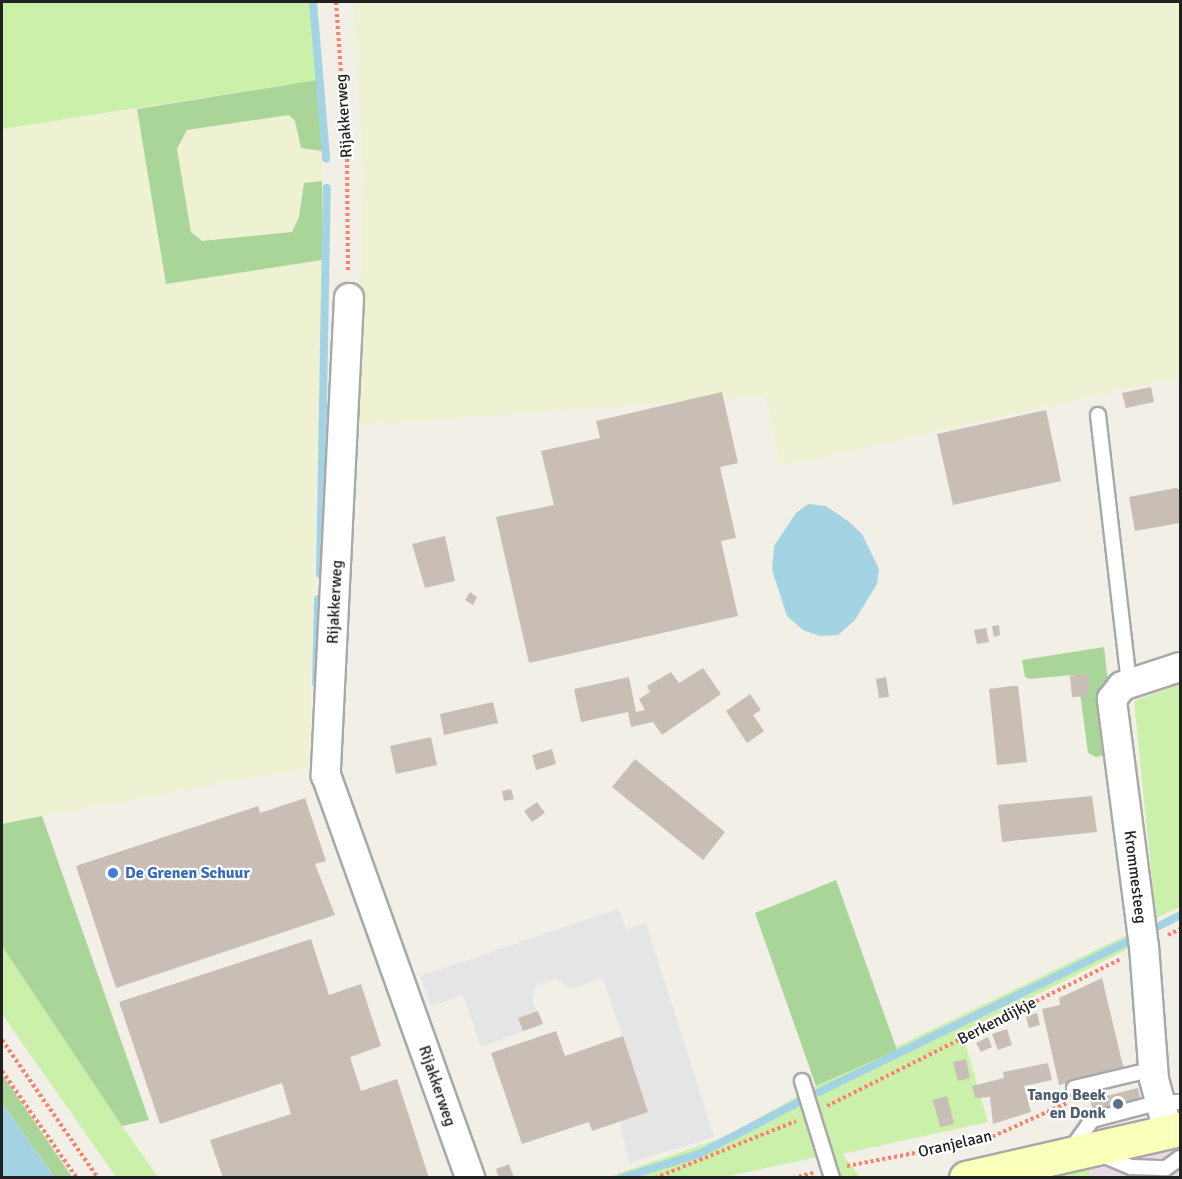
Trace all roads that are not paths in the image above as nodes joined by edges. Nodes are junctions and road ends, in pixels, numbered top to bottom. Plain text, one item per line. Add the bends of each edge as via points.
1 (349, 298) road end
2 (1098, 415) dead end
3 (1180, 667) edge
4 (1129, 684) junction
5 (1154, 1069) junction
6 (802, 1081) dead end
7 (1074, 1094) road end
8 (1174, 1124) edge
9 (831, 1174) edge
10 (470, 1178) edge
11 (966, 1178) edge

1 - 10 street, Rijakkerweg via 326,775
2 - 4 lane
3 - 4 street
4 - 5 street, Krommesteeg via 1112,699 1144,947
5 - 7 lane
5 - 8 street, Krommesteeg
6 - 9 lane
8 - 11 main road

